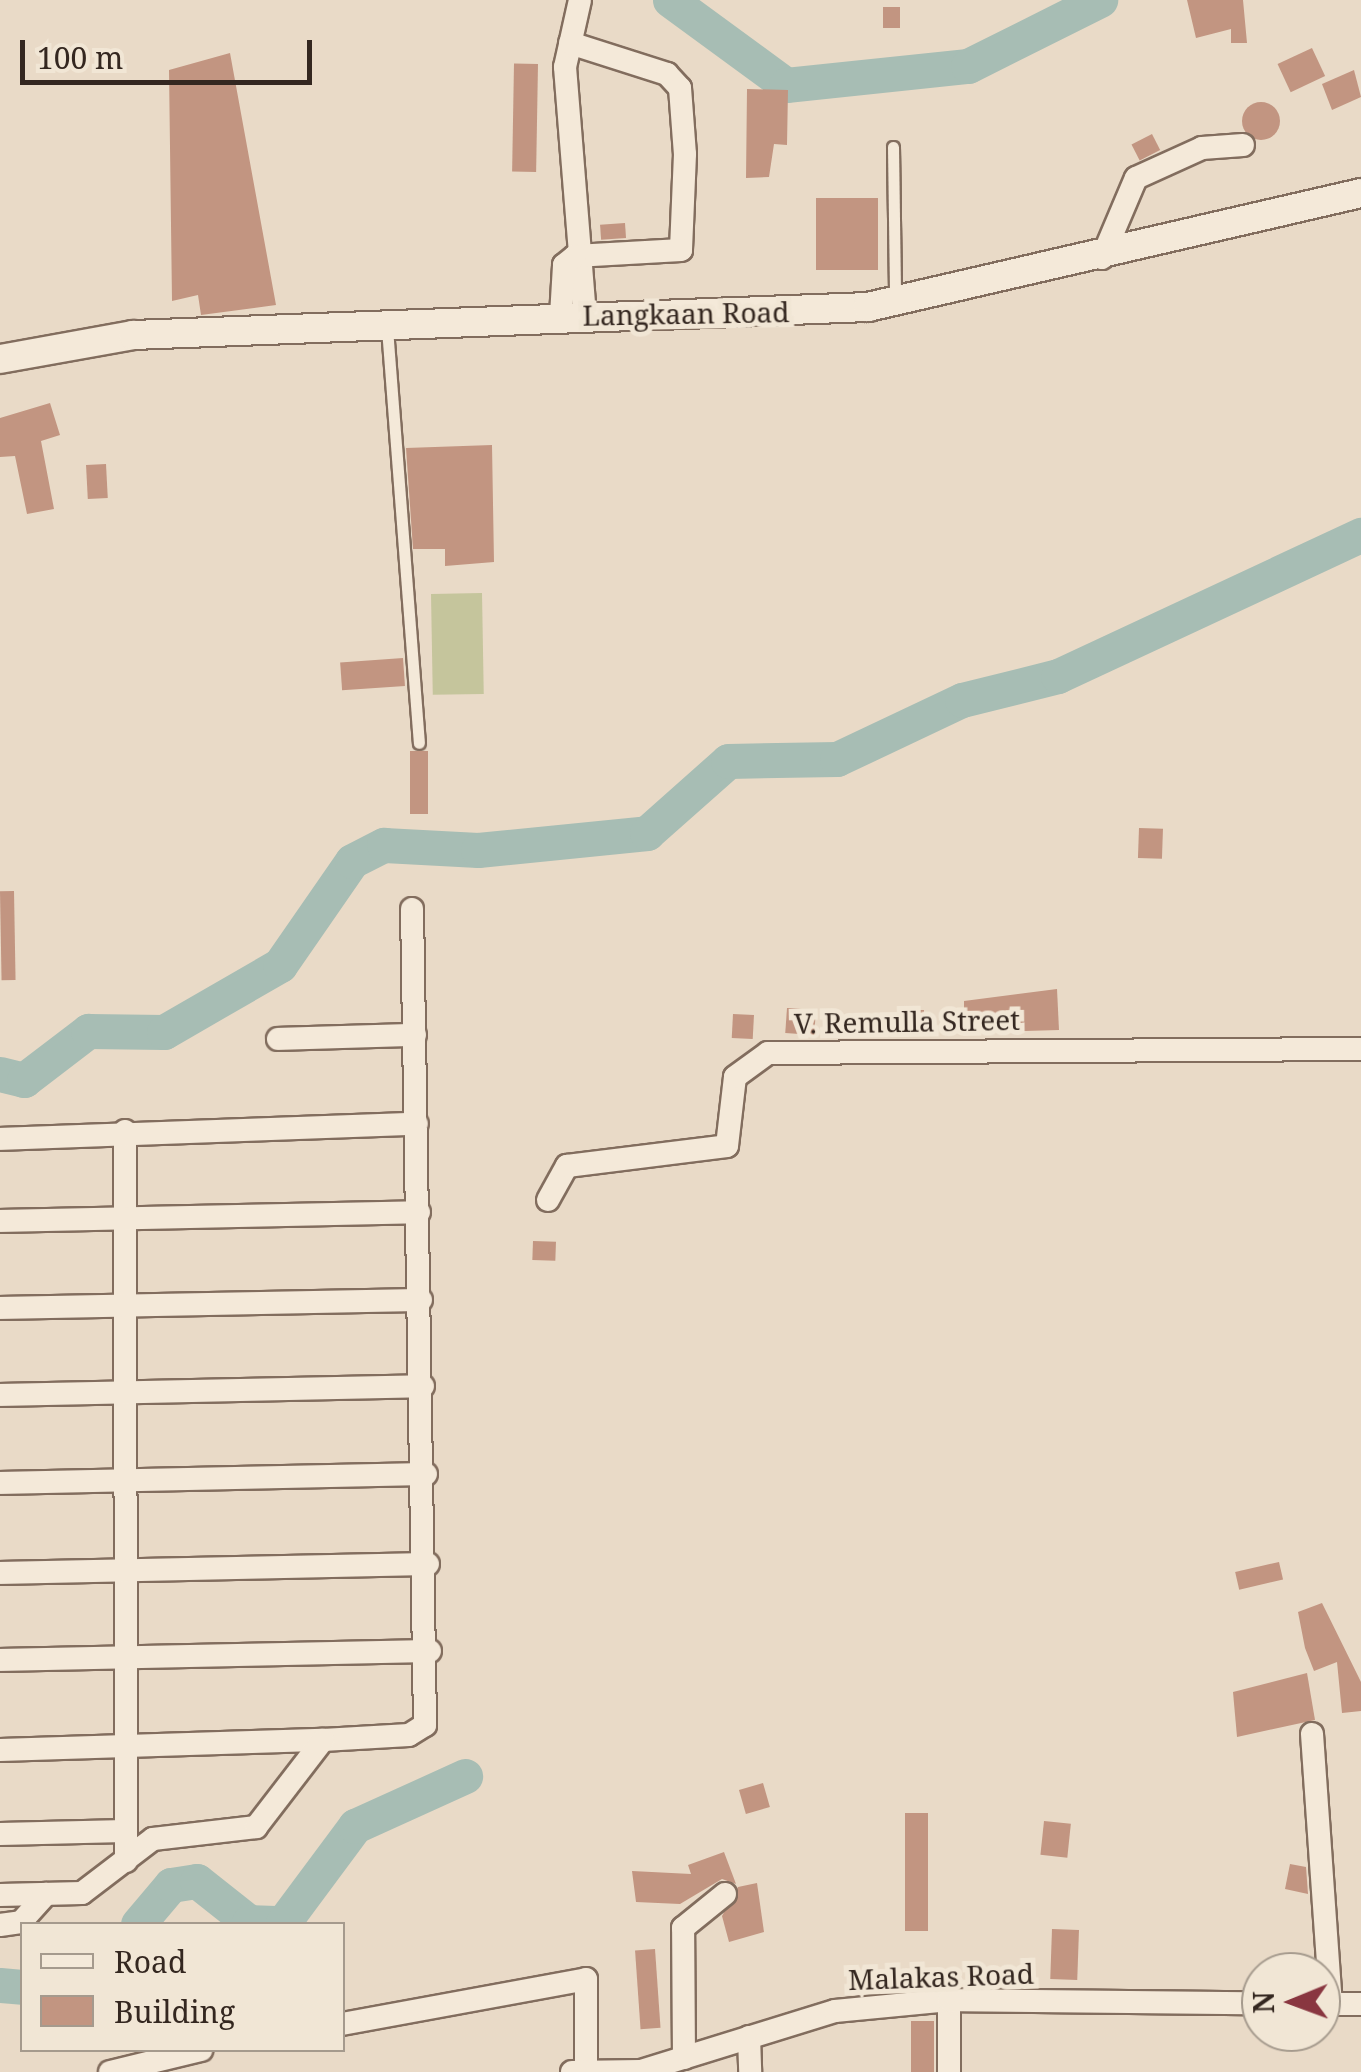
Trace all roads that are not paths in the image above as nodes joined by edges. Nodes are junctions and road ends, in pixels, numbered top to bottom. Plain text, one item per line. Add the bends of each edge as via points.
1 (580, 0) edge
2 (570, 44) junction
3 (1243, 145) dead end
4 (893, 147) dead end
5 (1361, 194) edge
6 (575, 256) junction
7 (1102, 258) junction
8 (895, 302) junction
9 (573, 315) junction
10 (387, 324) junction
11 (0, 359) edge
12 (419, 744) dead end
13 (412, 909) dead end
14 (414, 1034) junction
15 (278, 1039) dead end
16 (1361, 1049) edge
17 (417, 1124) junction
18 (125, 1130) junction
19 (0, 1139) edge
20 (548, 1200) dead end
21 (419, 1212) junction
22 (126, 1218) junction
23 (0, 1220) edge
24 (421, 1300) junction
25 (128, 1306) junction
26 (0, 1308) edge
27 (423, 1386) junction
28 (129, 1392) junction
29 (0, 1395) edge
30 (426, 1474) junction
31 (126, 1480) junction
32 (0, 1484) edge
33 (428, 1564) junction
34 (124, 1568) junction
35 (0, 1572) edge
36 (430, 1651) junction
37 (124, 1656) junction
38 (0, 1660) edge
39 (1312, 1734) dead end
40 (323, 1740) junction
41 (124, 1746) junction
42 (0, 1750) edge
43 (125, 1831) junction
44 (0, 1834) edge
45 (126, 1861) junction
46 (46, 1894) junction
47 (725, 1894) dead end
48 (0, 1896) edge
49 (21, 1922) edge
50 (1323, 1952) edge
51 (949, 2000) junction
52 (1241, 2003) edge
53 (345, 2023) edge
54 (749, 2037) junction
55 (195, 2052) edge
56 (684, 2058) junction
57 (162, 2064) edge
58 (582, 2071) edge
59 (110, 2072) edge
60 (641, 2072) edge
61 (750, 2072) edge
62 (949, 2072) edge

1 - 2 street
2 - 6 street
2 - 6 street via 667,74 680,88 685,154 681,250
3 - 7 street via 1202,148 1136,178
4 - 8 lane
5 - 7 street, Langkaan Road
6 - 9 street via 586,264
7 - 8 street, Langkaan Road
8 - 9 street, Langkaan Road
9 - 10 street, Langkaan Road
10 - 11 street, Langkaan Road via 133,336
10 - 12 lane
13 - 14 street
14 - 15 street
14 - 17 street
16 - 20 street, V. Remulla Street via 768,1053 735,1077 727,1146 567,1166
17 - 18 street
17 - 21 street
18 - 19 street
18 - 22 street
21 - 22 street
21 - 24 street
22 - 23 street
22 - 25 street
24 - 25 street
24 - 27 street
25 - 26 street
25 - 28 street
27 - 28 street
27 - 30 street
28 - 29 street
28 - 31 street
30 - 31 street
30 - 33 street
31 - 32 street
31 - 34 street
33 - 34 street
33 - 36 street
34 - 35 street
34 - 37 street
36 - 37 street
36 - 40 street via 419,1733
37 - 38 street
37 - 41 street
39 - 50 street
40 - 41 street
40 - 45 street via 256,1828 152,1839
41 - 42 street
41 - 43 street
43 - 44 street
43 - 45 street
45 - 46 street via 82,1893
46 - 48 street
46 - 49 street
47 - 56 street via 683,1928
51 - 52 street, Malakas Road
51 - 54 street, Malakas Road via 835,2010
51 - 62 street
53 - 58 street via 586,1979
54 - 56 street, Malakas Road
54 - 61 street
55 - 57 street
56 - 60 street, Malakas Road
57 - 59 street
58 - 60 street, Malakas Road

